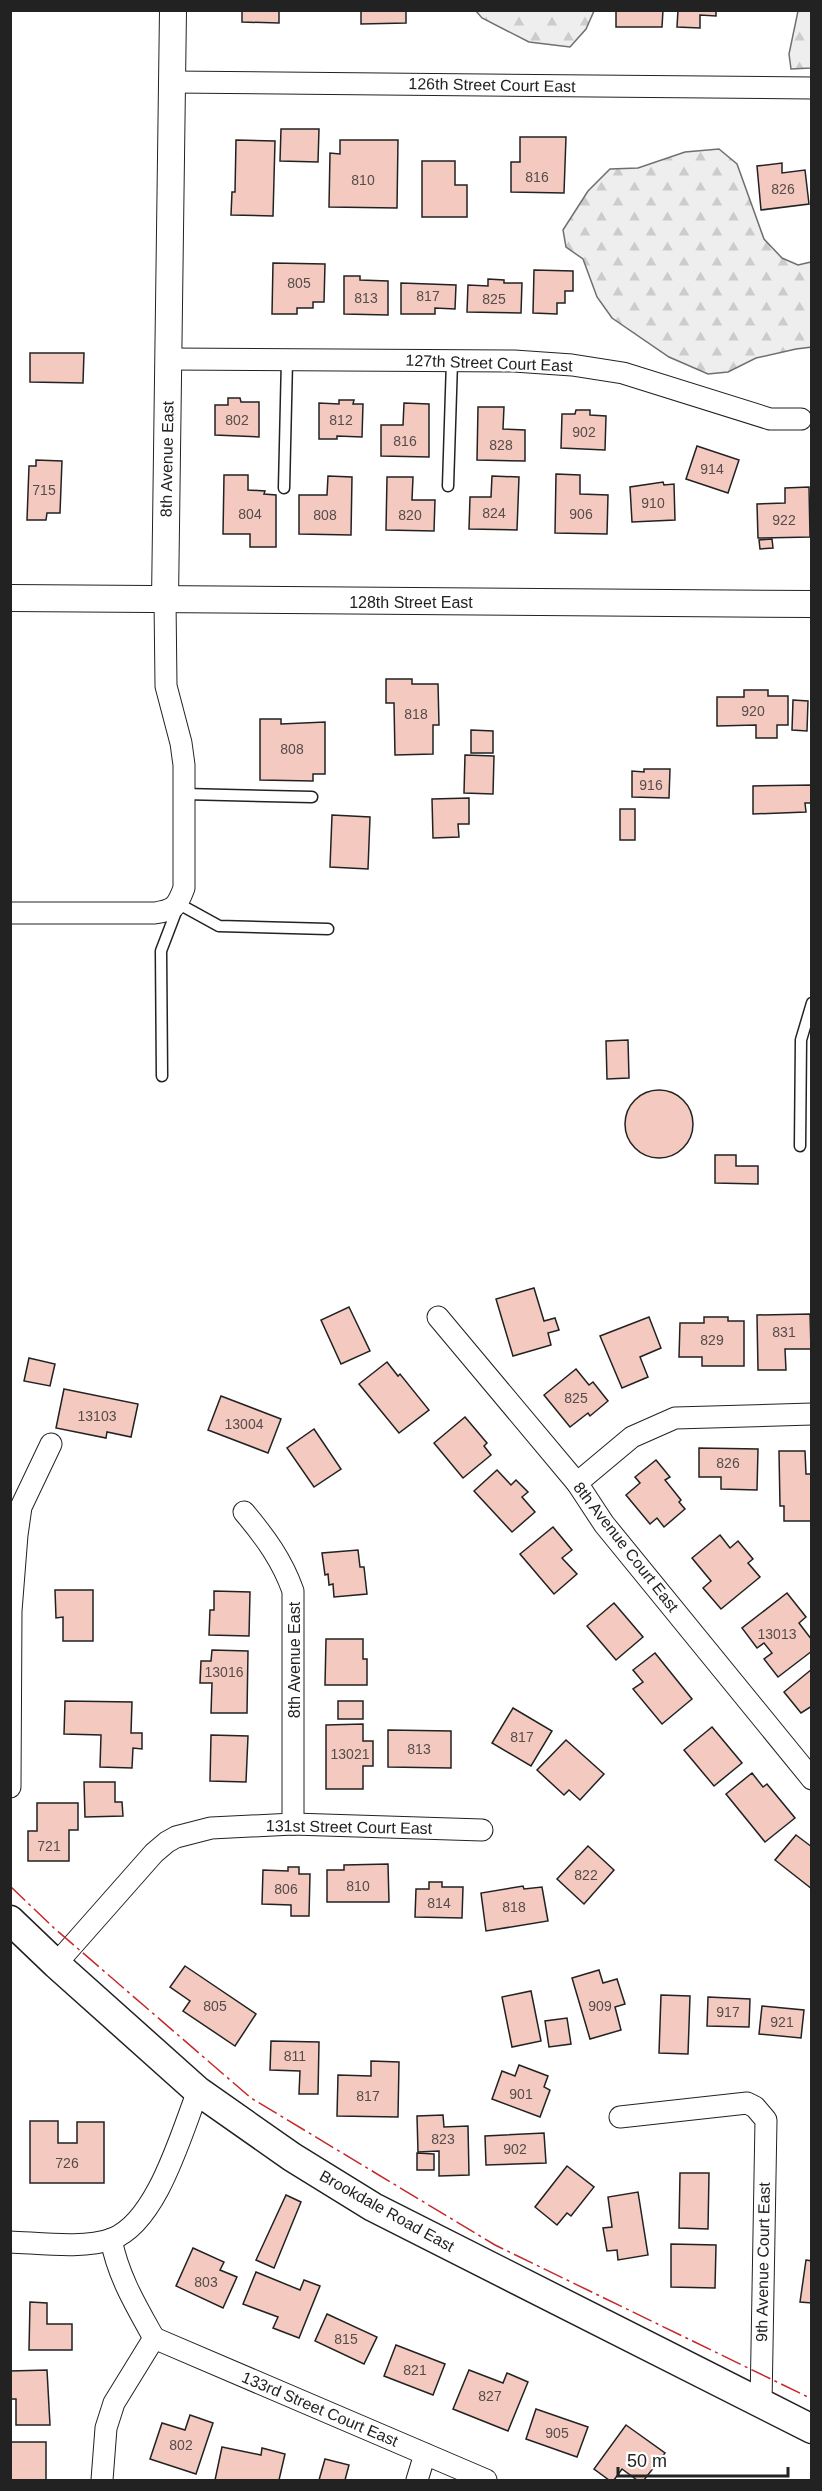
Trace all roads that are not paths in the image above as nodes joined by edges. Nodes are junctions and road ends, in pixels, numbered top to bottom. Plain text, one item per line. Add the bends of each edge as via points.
1 (173, 10) edge
2 (172, 82) junction
3 (812, 88) edge
4 (168, 360) junction
5 (287, 360) junction
6 (453, 361) junction
7 (801, 419) dead end
8 (448, 486) dead end
9 (284, 488) dead end
10 (10, 598) edge
11 (165, 600) junction
12 (812, 604) edge
13 (184, 794) junction
14 (312, 797) dead end
15 (179, 904) junction
16 (10, 913) edge
17 (328, 929) dead end
18 (812, 1003) edge
19 (162, 1076) dead end
20 (800, 1146) dead end
21 (438, 1317) dead end
22 (812, 1414) edge
23 (51, 1444) dead end
24 (577, 1483) junction
25 (244, 1512) dead end
26 (812, 1779) edge
27 (10, 1787) edge
28 (293, 1824) junction
29 (482, 1830) dead end
30 (10, 1920) edge
31 (56, 1964) junction
32 (198, 2091) junction
33 (620, 2117) dead end
34 (111, 2239) junction
35 (10, 2242) edge
36 (154, 2338) junction
37 (760, 2404) junction
38 (812, 2429) edge
39 (425, 2454) junction
40 (102, 2481) edge
41 (417, 2481) edge
42 (486, 2481) edge

1 - 2 street, 8th Avenue East
2 - 3 street, 126th Street Court East
2 - 4 street, 8th Avenue East
4 - 5 street, 127th Street Court East
4 - 11 street, 8th Avenue East
5 - 6 street, 127th Street Court East
5 - 9 lane
6 - 7 street, 127th Street Court East via 582,366 623,374 770,419
6 - 8 lane
10 - 11 street, 128th Street East
11 - 12 street, 128th Street East
11 - 13 street, 8th Avenue East via 166,686 182,743
13 - 14 lane
13 - 15 street, 8th Avenue East via 184,888
15 - 16 street via 155,913
15 - 17 lane via 219,926
15 - 19 lane via 161,951
18 - 20 lane via 801,1040
21 - 24 street, 8th Avenue Court East
22 - 24 street via 675,1418 632,1437
23 - 27 street via 21,1508 16,1535 11,1611
24 - 26 street, 8th Avenue Court East via 604,1524
25 - 28 street, 8th Avenue East via 271,1545 293,1591
28 - 29 street, 131st Street Court East
28 - 31 street, 131st Street Court East via 211,1828 166,1842
30 - 31 main road, Brookdale Road East
31 - 32 main road, Brookdale Road East
32 - 34 street via 147,2210 129,2230
32 - 37 main road, Brookdale Road East via 292,2157 373,2207
33 - 37 street, 9th Avenue Court East via 747,2103 766,2120
34 - 35 street via 86,2243
34 - 36 street via 124,2282
36 - 39 street, 133rd Street Court East
36 - 40 street via 114,2403 106,2428
37 - 38 main road, Brookdale Road East
39 - 41 street
39 - 42 street, 133rd Street Court East

